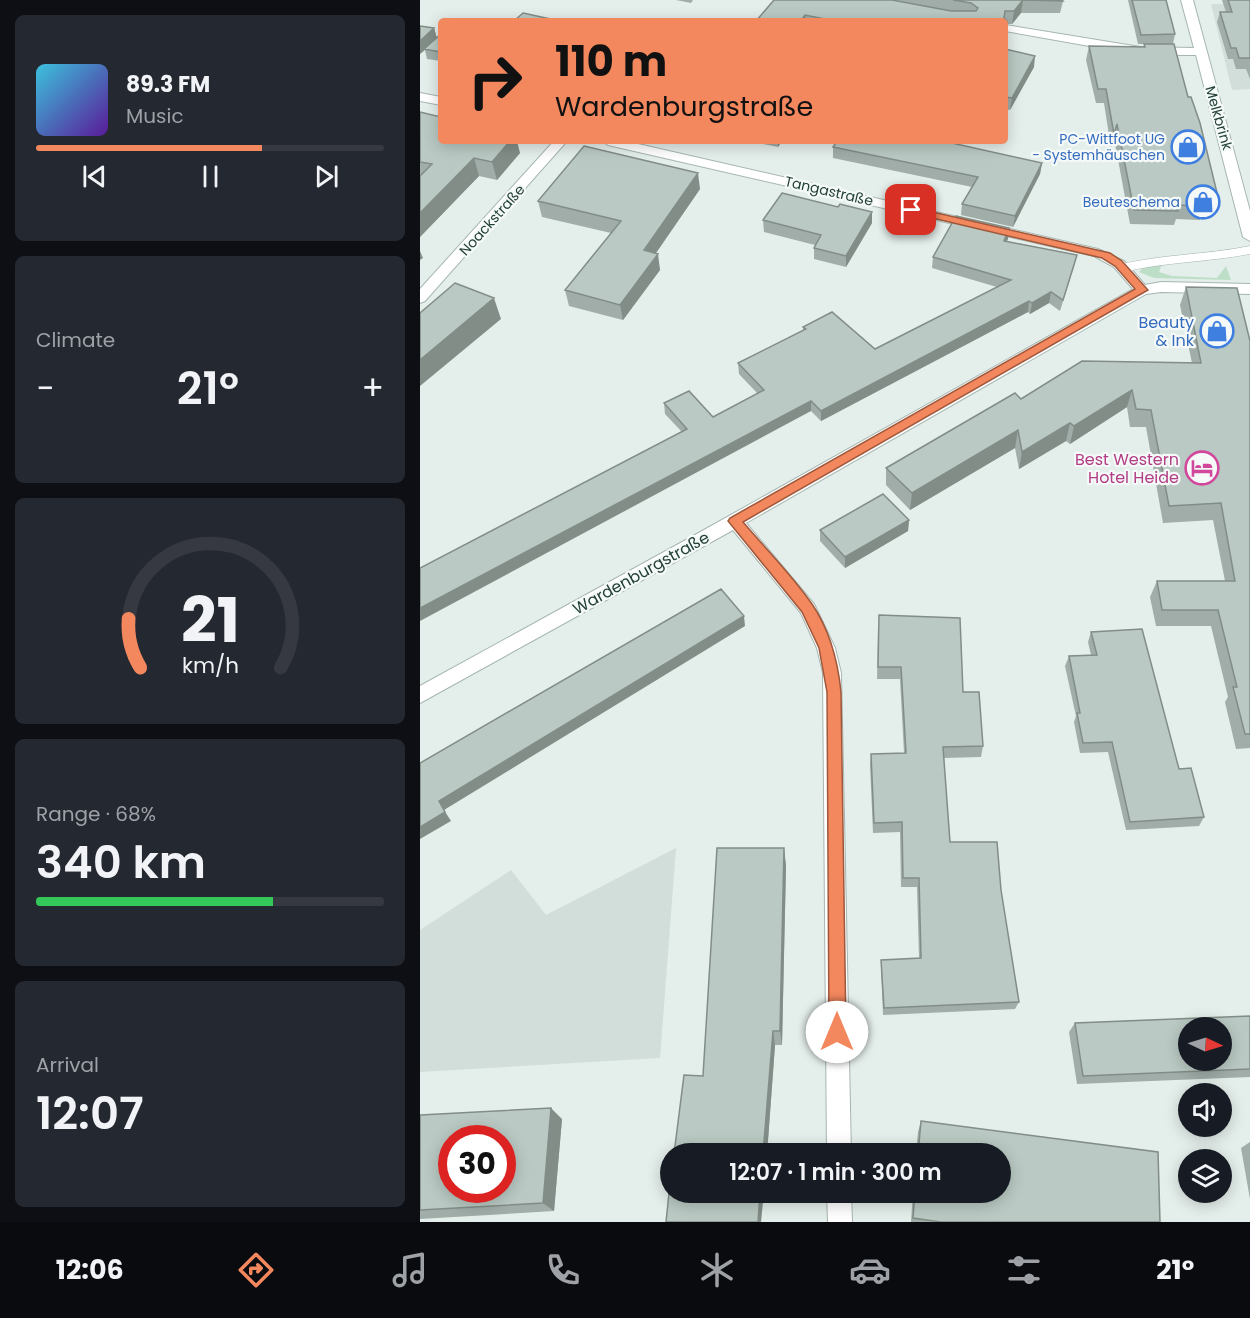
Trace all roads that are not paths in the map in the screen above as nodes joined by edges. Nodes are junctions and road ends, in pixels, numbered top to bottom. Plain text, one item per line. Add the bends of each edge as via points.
1 (1187, 0) edge
2 (1008, 28) edge
3 (1200, 52) junction
4 (420, 96) edge
5 (438, 101) edge
6 (558, 144) edge
7 (621, 144) edge
8 (1250, 234) edge
9 (1250, 250) edge
10 (1123, 268) junction
11 (1250, 289) edge
12 (1142, 290) junction
13 (420, 298) edge
14 (735, 521) junction
15 (420, 695) edge
16 (839, 1143) edge
17 (840, 1203) edge
18 (840, 1222) edge

1 - 3 street, Melkbrink
2 - 3 street via 1140,51
3 - 8 street, Melkbrink
4 - 5 street
6 - 13 street, Noackstraße
7 - 10 street, Tangastraße via 1098,253
9 - 10 lane via 1158,260
10 - 12 street, Tangastraße
11 - 12 street, Wardenburgstraße
12 - 14 street, Wardenburgstraße
14 - 15 street, Wardenburgstraße
14 - 16 street via 808,609 832,672
17 - 18 street

